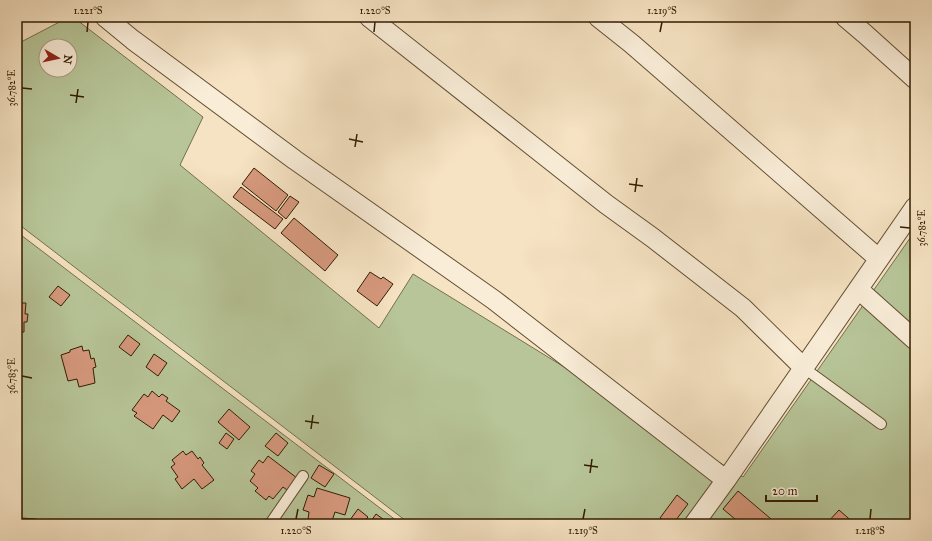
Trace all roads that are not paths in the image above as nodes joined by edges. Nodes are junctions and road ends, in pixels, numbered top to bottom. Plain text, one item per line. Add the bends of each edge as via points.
1 (105, 17) edge
2 (369, 17) edge
3 (598, 17) edge
4 (845, 17) edge
5 (915, 79) edge
6 (915, 207) edge
7 (879, 259) junction
8 (858, 289) junction
9 (915, 340) edge
10 (804, 368) junction
11 (881, 424) dead end
12 (302, 476) dead end
13 (726, 480) junction
14 (270, 524) edge
15 (694, 524) edge

1 - 13 street via 132,40 295,160 494,300
2 - 10 street via 606,204 743,308
3 - 7 street
4 - 5 street
6 - 7 street
7 - 8 street
8 - 9 street
8 - 10 street
10 - 11 lane
10 - 13 street
12 - 14 lane
13 - 15 street

